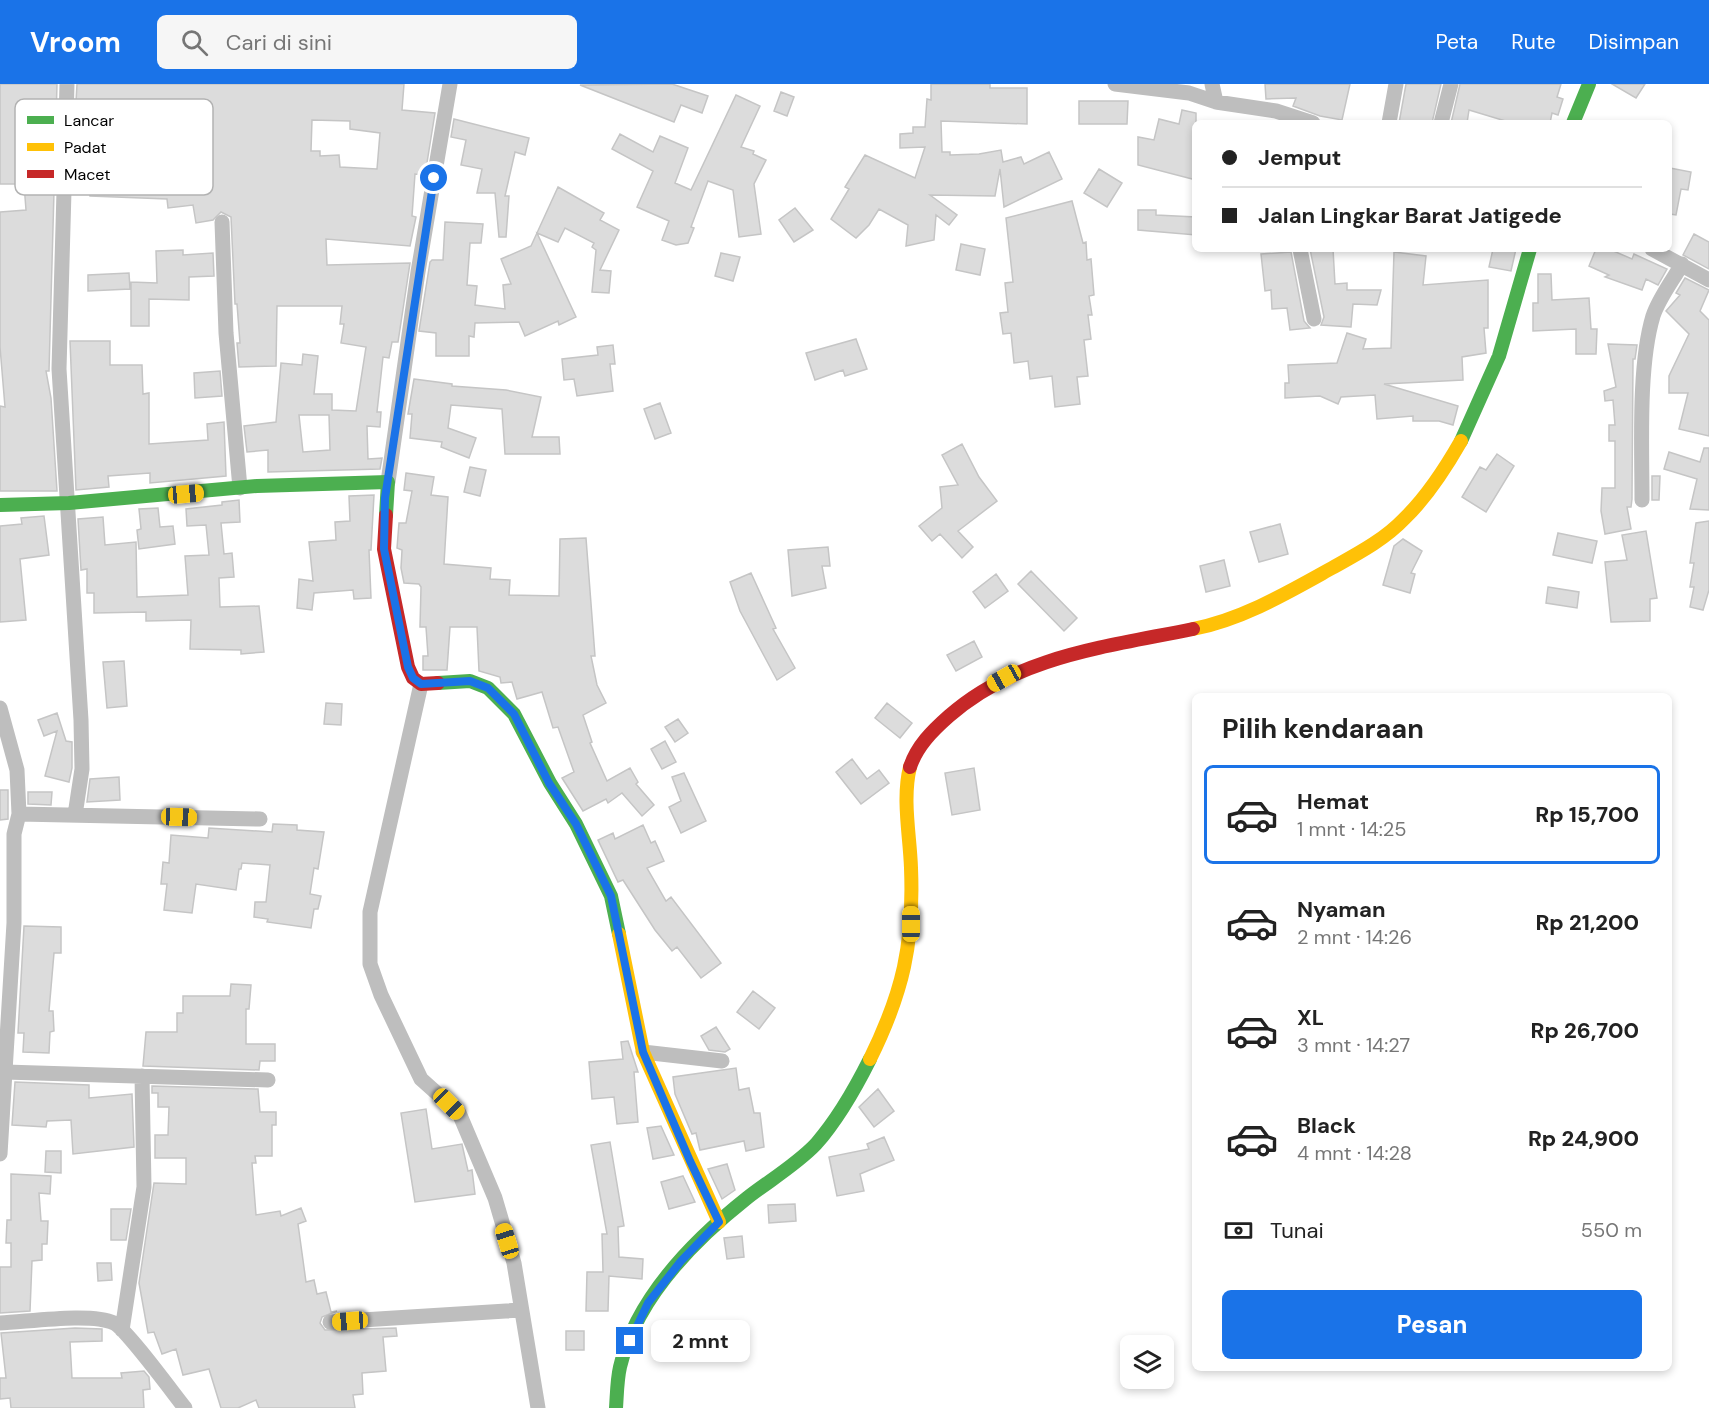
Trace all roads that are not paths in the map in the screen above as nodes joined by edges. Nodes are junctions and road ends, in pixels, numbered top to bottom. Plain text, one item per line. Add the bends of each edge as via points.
1 (67, 84) edge
2 (450, 84) edge
3 (1115, 84) edge
4 (1212, 84) edge
5 (1396, 84) edge
6 (1451, 84) edge
7 (1590, 84) edge
8 (67, 99) edge
9 (1216, 102) junction
10 (1302, 120) edge
11 (1390, 120) edge
12 (1442, 120) edge
13 (1575, 120) edge
14 (63, 195) edge
15 (222, 222) dead end
16 (1301, 252) edge
17 (1529, 252) edge
18 (1658, 252) edge
19 (1682, 264) junction
20 (1709, 280) edge
21 (1314, 319) dead end
22 (388, 482) junction
23 (240, 488) junction
24 (1642, 500) dead end
25 (69, 503) junction
26 (0, 505) edge
27 (421, 684) junction
28 (0, 708) edge
29 (19, 814) junction
30 (75, 815) junction
31 (260, 819) dead end
32 (643, 1052) junction
33 (722, 1061) dead end
34 (5, 1072) junction
35 (142, 1076) junction
36 (268, 1080) dead end
37 (0, 1154) edge
38 (719, 1222) junction
39 (521, 1310) junction
40 (330, 1322) dead end
41 (0, 1323) edge
42 (122, 1330) junction
43 (185, 1408) edge
44 (538, 1408) edge
45 (616, 1408) edge

1 - 8 street
2 - 22 street
3 - 9 street via 1189,93
4 - 9 street
5 - 11 street
6 - 12 street
7 - 13 main road
9 - 10 street via 1276,111
14 - 25 street via 58,369
15 - 23 street via 226,333
16 - 21 street
17 - 38 main road via 1497,365 1468,425 1424,497 1382,540 1260,606 1214,624 1057,659 1004,678 975,694 938,726 917,751 908,789 909,956 882,1033 816,1144
18 - 19 street
19 - 20 street
19 - 24 street via 1654,315 1648,345 1642,409
22 - 23 main road
22 - 27 main road via 384,549 408,667
23 - 25 main road
25 - 26 main road
25 - 30 street via 82,770
27 - 32 main road via 482,684 514,714 549,783 581,833 611,896
27 - 39 street via 370,912 370,964 421,1079 459,1113 495,1198 514,1263
28 - 29 street via 17,770
29 - 30 street
29 - 34 street via 14,834 14,923
30 - 31 street
32 - 33 street
32 - 38 main road
34 - 35 street
34 - 37 street
35 - 36 street
35 - 42 street via 144,1187
38 - 45 main road via 648,1303 621,1361
39 - 40 street
39 - 44 street
41 - 42 street via 64,1318 110,1321
42 - 43 street

